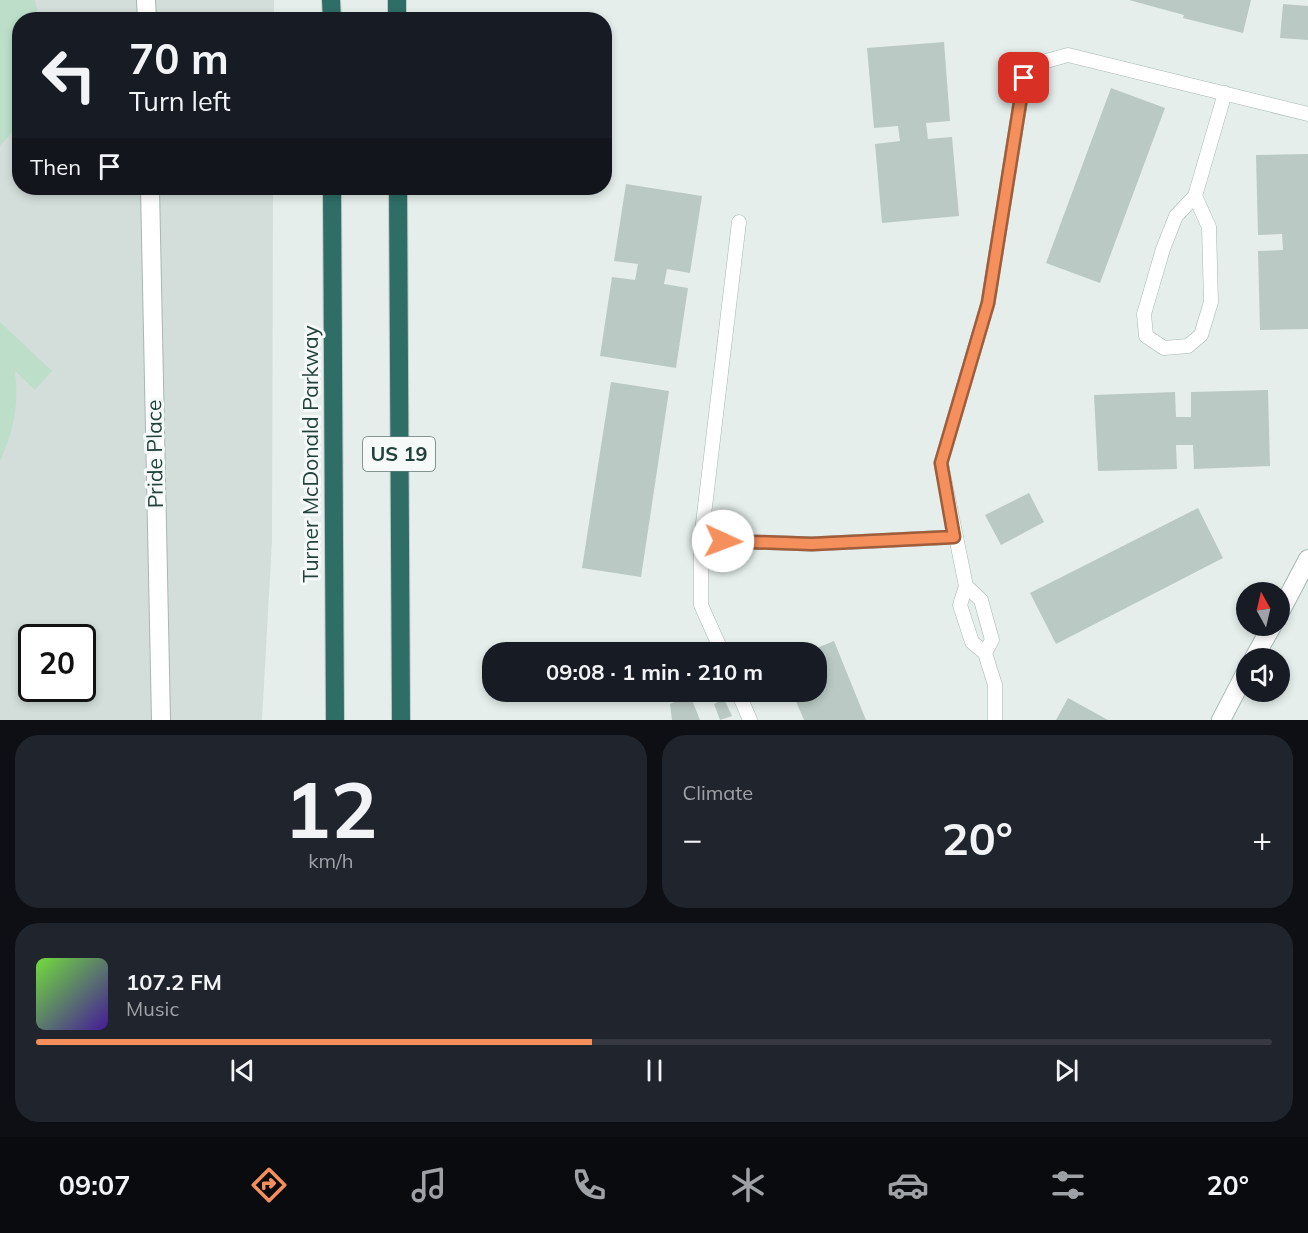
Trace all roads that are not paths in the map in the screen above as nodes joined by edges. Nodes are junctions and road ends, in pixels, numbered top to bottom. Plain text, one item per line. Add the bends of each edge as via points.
1 (1225, 93) junction
2 (1308, 114) edge
3 (150, 195) edge
4 (332, 195) edge
5 (398, 195) edge
6 (1195, 196) junction
7 (739, 222) dead end
8 (954, 537) junction
9 (701, 540) junction
10 (1308, 559) edge
11 (966, 586) junction
12 (1290, 593) edge
13 (718, 642) edge
14 (986, 654) junction
15 (1236, 691) edge
16 (742, 702) edge
17 (160, 720) edge
18 (335, 720) edge
19 (401, 720) edge
20 (750, 720) edge
21 (995, 720) edge
22 (1221, 720) edge

1 - 2 lane
1 - 6 lane
1 - 8 lane via 1068,55 1039,63 1024,78 988,303 941,463
3 - 17 street, Pride Place
4 - 18 highway, Turner McDonald Parkway / US 19
5 - 19 highway, US 19
6 - 6 lane via 1209,227 1211,302 1202,335 1188,346 1164,348 1146,336 1144,314 1176,216
7 - 9 lane
8 - 9 lane via 812,544
8 - 11 lane
9 - 13 lane via 701,604
10 - 12 street
11 - 14 lane via 981,600 992,640
11 - 14 lane via 960,605 972,642
14 - 21 lane via 995,685
15 - 22 street
16 - 20 lane

